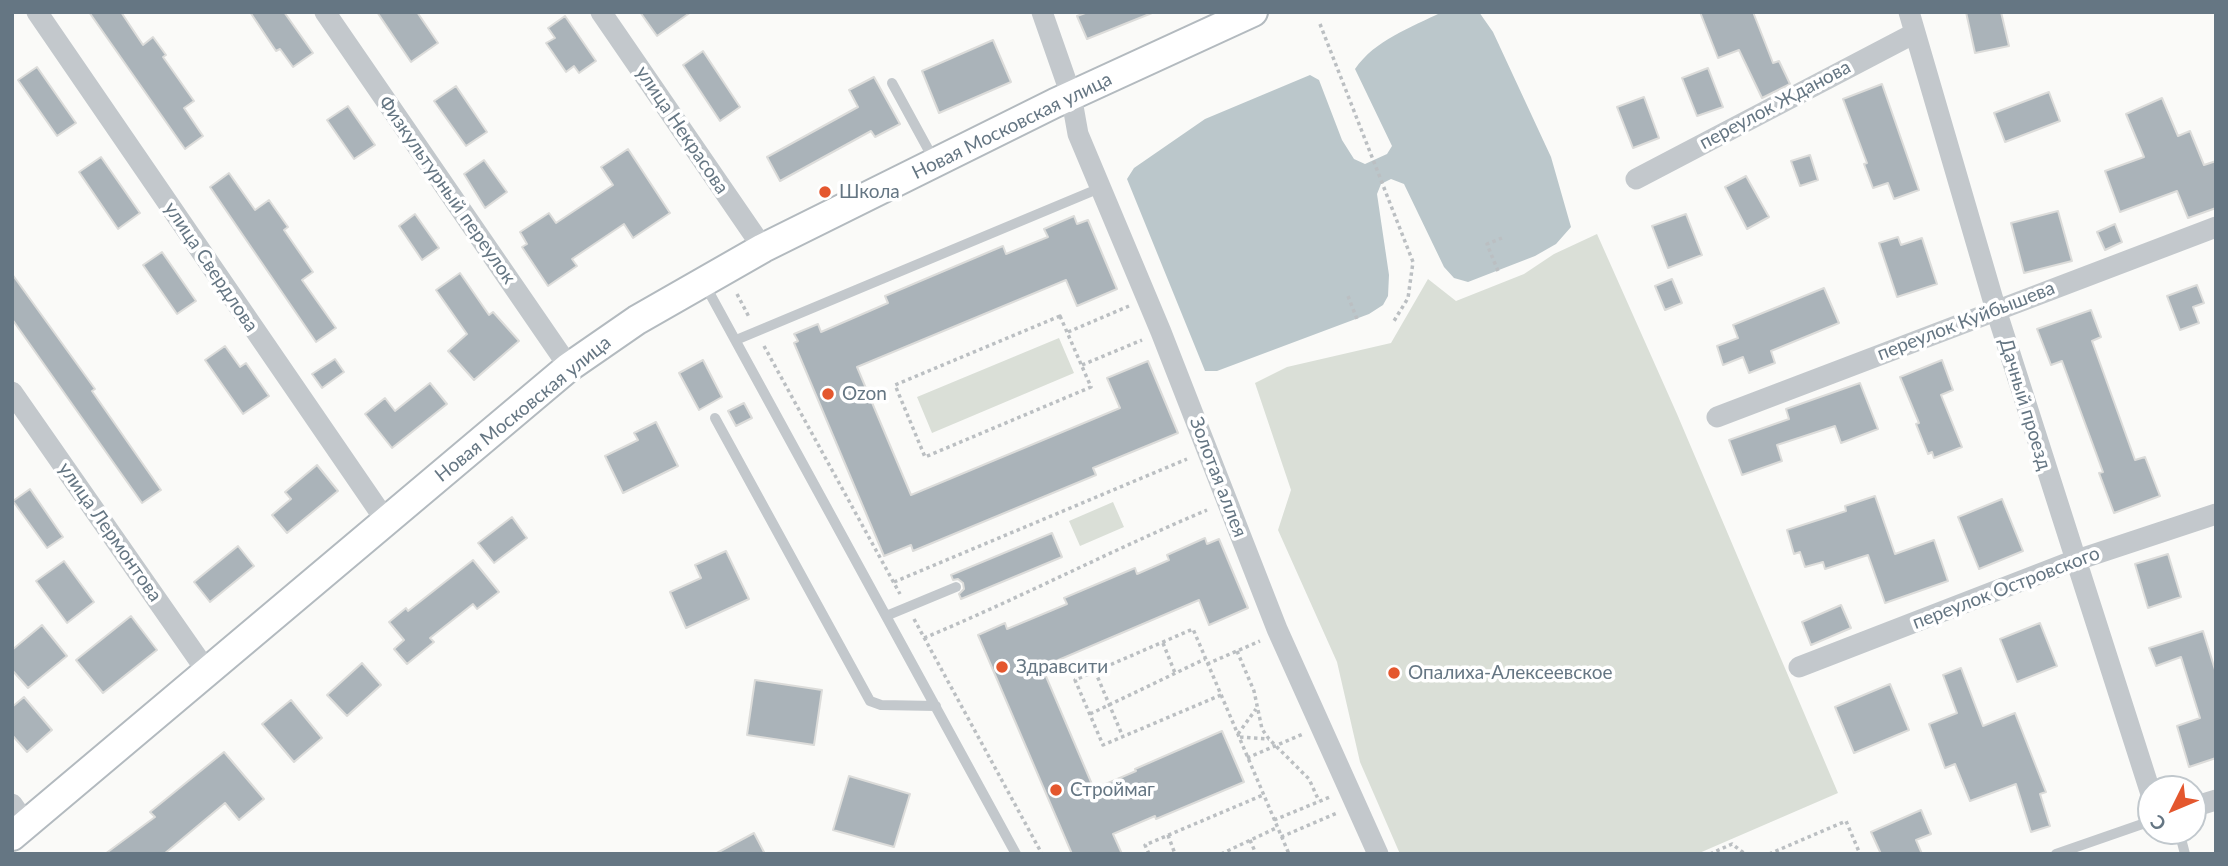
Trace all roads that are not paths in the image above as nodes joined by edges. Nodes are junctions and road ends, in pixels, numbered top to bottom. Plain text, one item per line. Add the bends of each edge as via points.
1 (37, 12) edge
2 (325, 12) edge
3 (601, 12) edge
4 (1042, 12) edge
5 (1253, 12) edge
6 (1912, 22) edge
7 (892, 83) dead end
8 (1072, 95) junction
9 (936, 162) junction
10 (1636, 179) dead end
11 (1100, 188) junction
12 (2216, 228) edge
13 (763, 248) junction
14 (703, 281) junction
15 (1996, 310) junction
16 (736, 341) junction
17 (569, 367) junction
18 (12, 392) edge
19 (1717, 417) dead end
20 (715, 418) dead end
21 (2216, 514) edge
22 (386, 521) junction
23 (2074, 560) junction
24 (956, 587) dead end
25 (887, 616) junction
26 (1799, 667) dead end
27 (208, 673) junction
28 (936, 706) junction
29 (2145, 775) edge
30 (17, 821) edge
31 (2137, 826) edge
32 (1016, 854) edge
33 (1378, 854) edge
34 (2056, 854) edge

1 - 22 street, улица Свердлова
2 - 17 street, Физкультурный переулок
3 - 13 street, улица Некрасова
4 - 8 street, Золотая аллея
5 - 8 street, Новая Московская улица
6 - 10 street, переулок Жданова
6 - 15 street, Дачный проезд
7 - 9 lane
8 - 9 street, Новая Московская улица
8 - 11 street, Золотая аллея via 1078,134
9 - 13 street, Новая Московская улица
11 - 16 lane
11 - 33 street, Золотая аллея via 1279,633
12 - 15 street, переулок Куйбышева
13 - 14 street, Новая Московская улица
14 - 16 lane
14 - 17 street, Новая Московская улица
15 - 19 street, переулок Куйбышева
15 - 23 street, Дачный проезд
16 - 25 lane
17 - 22 street, Новая Московская улица
18 - 27 street, улица Лермонтова
20 - 28 lane via 870,701
21 - 23 street, переулок Островского
22 - 27 street, Новая Московская улица
23 - 26 street, переулок Островского
23 - 29 street, Дачный проезд
24 - 25 lane
25 - 28 lane
27 - 30 street, Новая Московская улица
28 - 32 lane
31 - 34 lane

